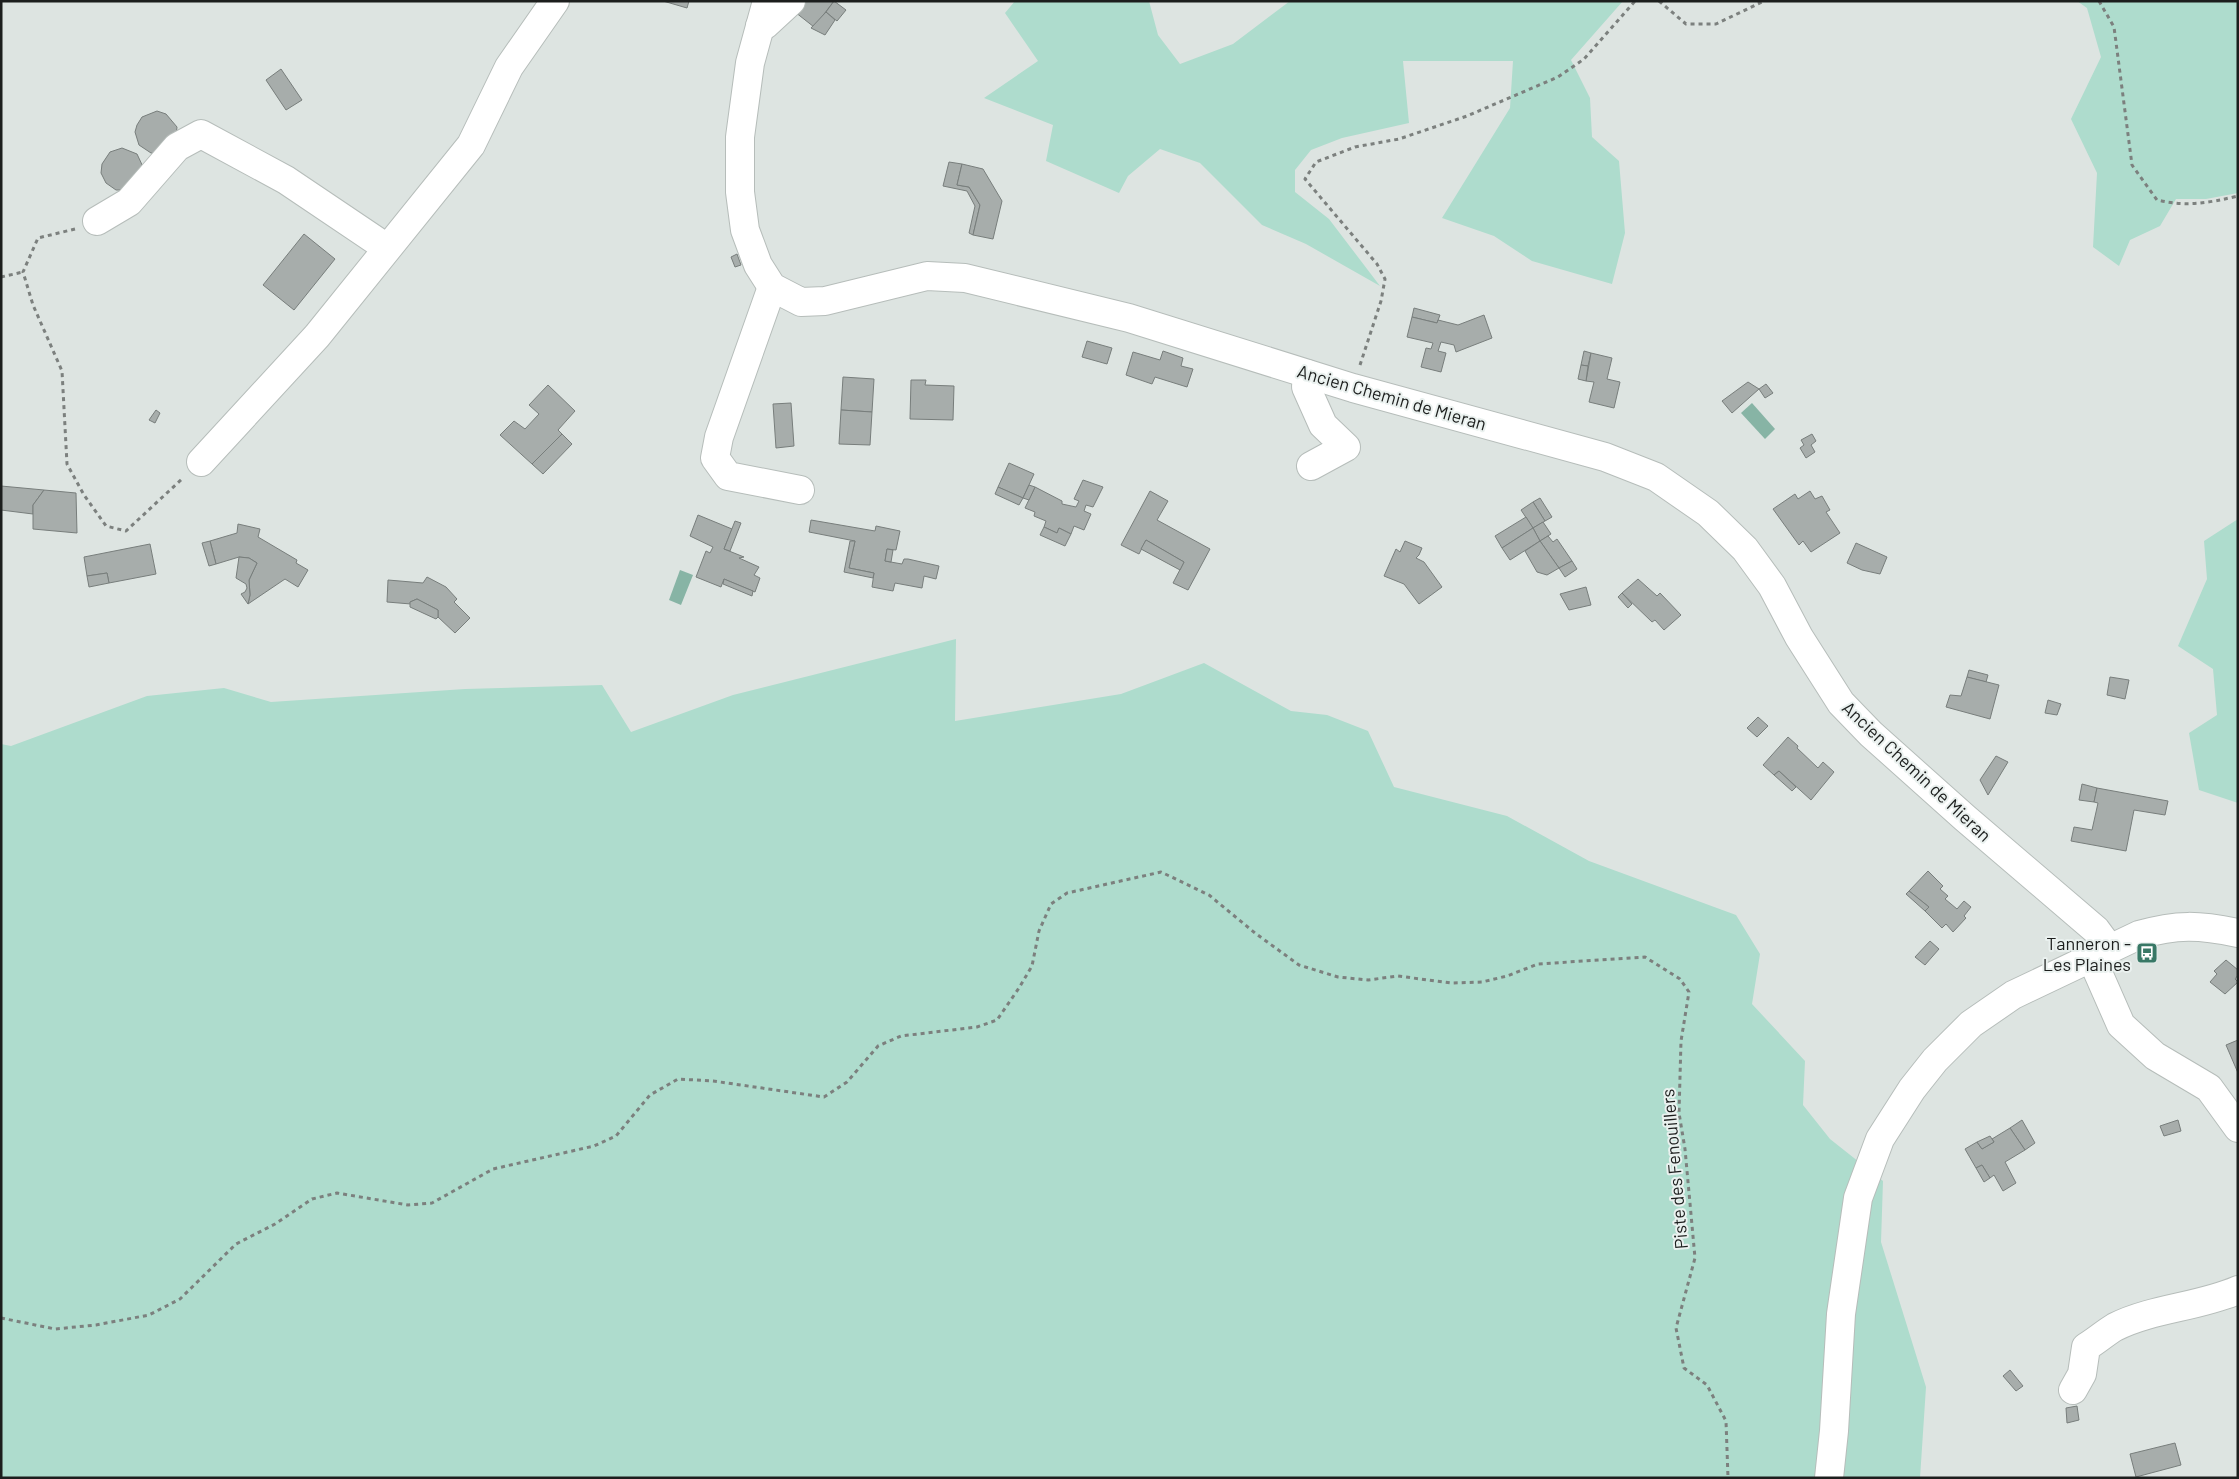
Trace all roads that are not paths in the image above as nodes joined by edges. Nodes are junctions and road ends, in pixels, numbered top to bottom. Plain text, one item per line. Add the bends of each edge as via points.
1 (555, 1) edge
2 (790, 1) edge
3 (764, 14) edge
4 (97, 221) road end
5 (387, 248) junction
6 (772, 288) junction
7 (1307, 374) junction
8 (201, 462) road end
9 (1311, 466) dead end
10 (800, 490) dead end
11 (2238, 933) edge
12 (2101, 954) junction
13 (2238, 1128) edge
14 (2238, 1290) edge
15 (2072, 1390) dead end
16 (1828, 1478) edge

1 - 5 street via 509,67 471,145
2 - 3 street via 765,25
3 - 6 street via 750,64 740,137 740,192 745,230 758,265
4 - 5 street via 129,202 177,147 201,134 286,180
5 - 8 street via 317,336
6 - 7 street, Ancien Chemin de Mieran via 801,302 825,301 927,276 965,278 1129,318
6 - 10 street via 719,437 715,458 728,476
7 - 9 street via 1306,387 1323,426 1346,447
7 - 12 street, Ancien Chemin de Mieran via 1605,457 1656,477 1708,513 1745,549 1772,586 1841,703 1965,818 2096,930
11 - 12 street via 2210,927 2181,926 2139,935
12 - 13 street, Ancien Chemin de Mieran via 2121,1026 2155,1056 2208,1088
12 - 16 street via 2013,996 1971,1024 1912,1089 1880,1139 1858,1198 1841,1314
14 - 15 street via 2115,1327 2086,1347 2082,1374

